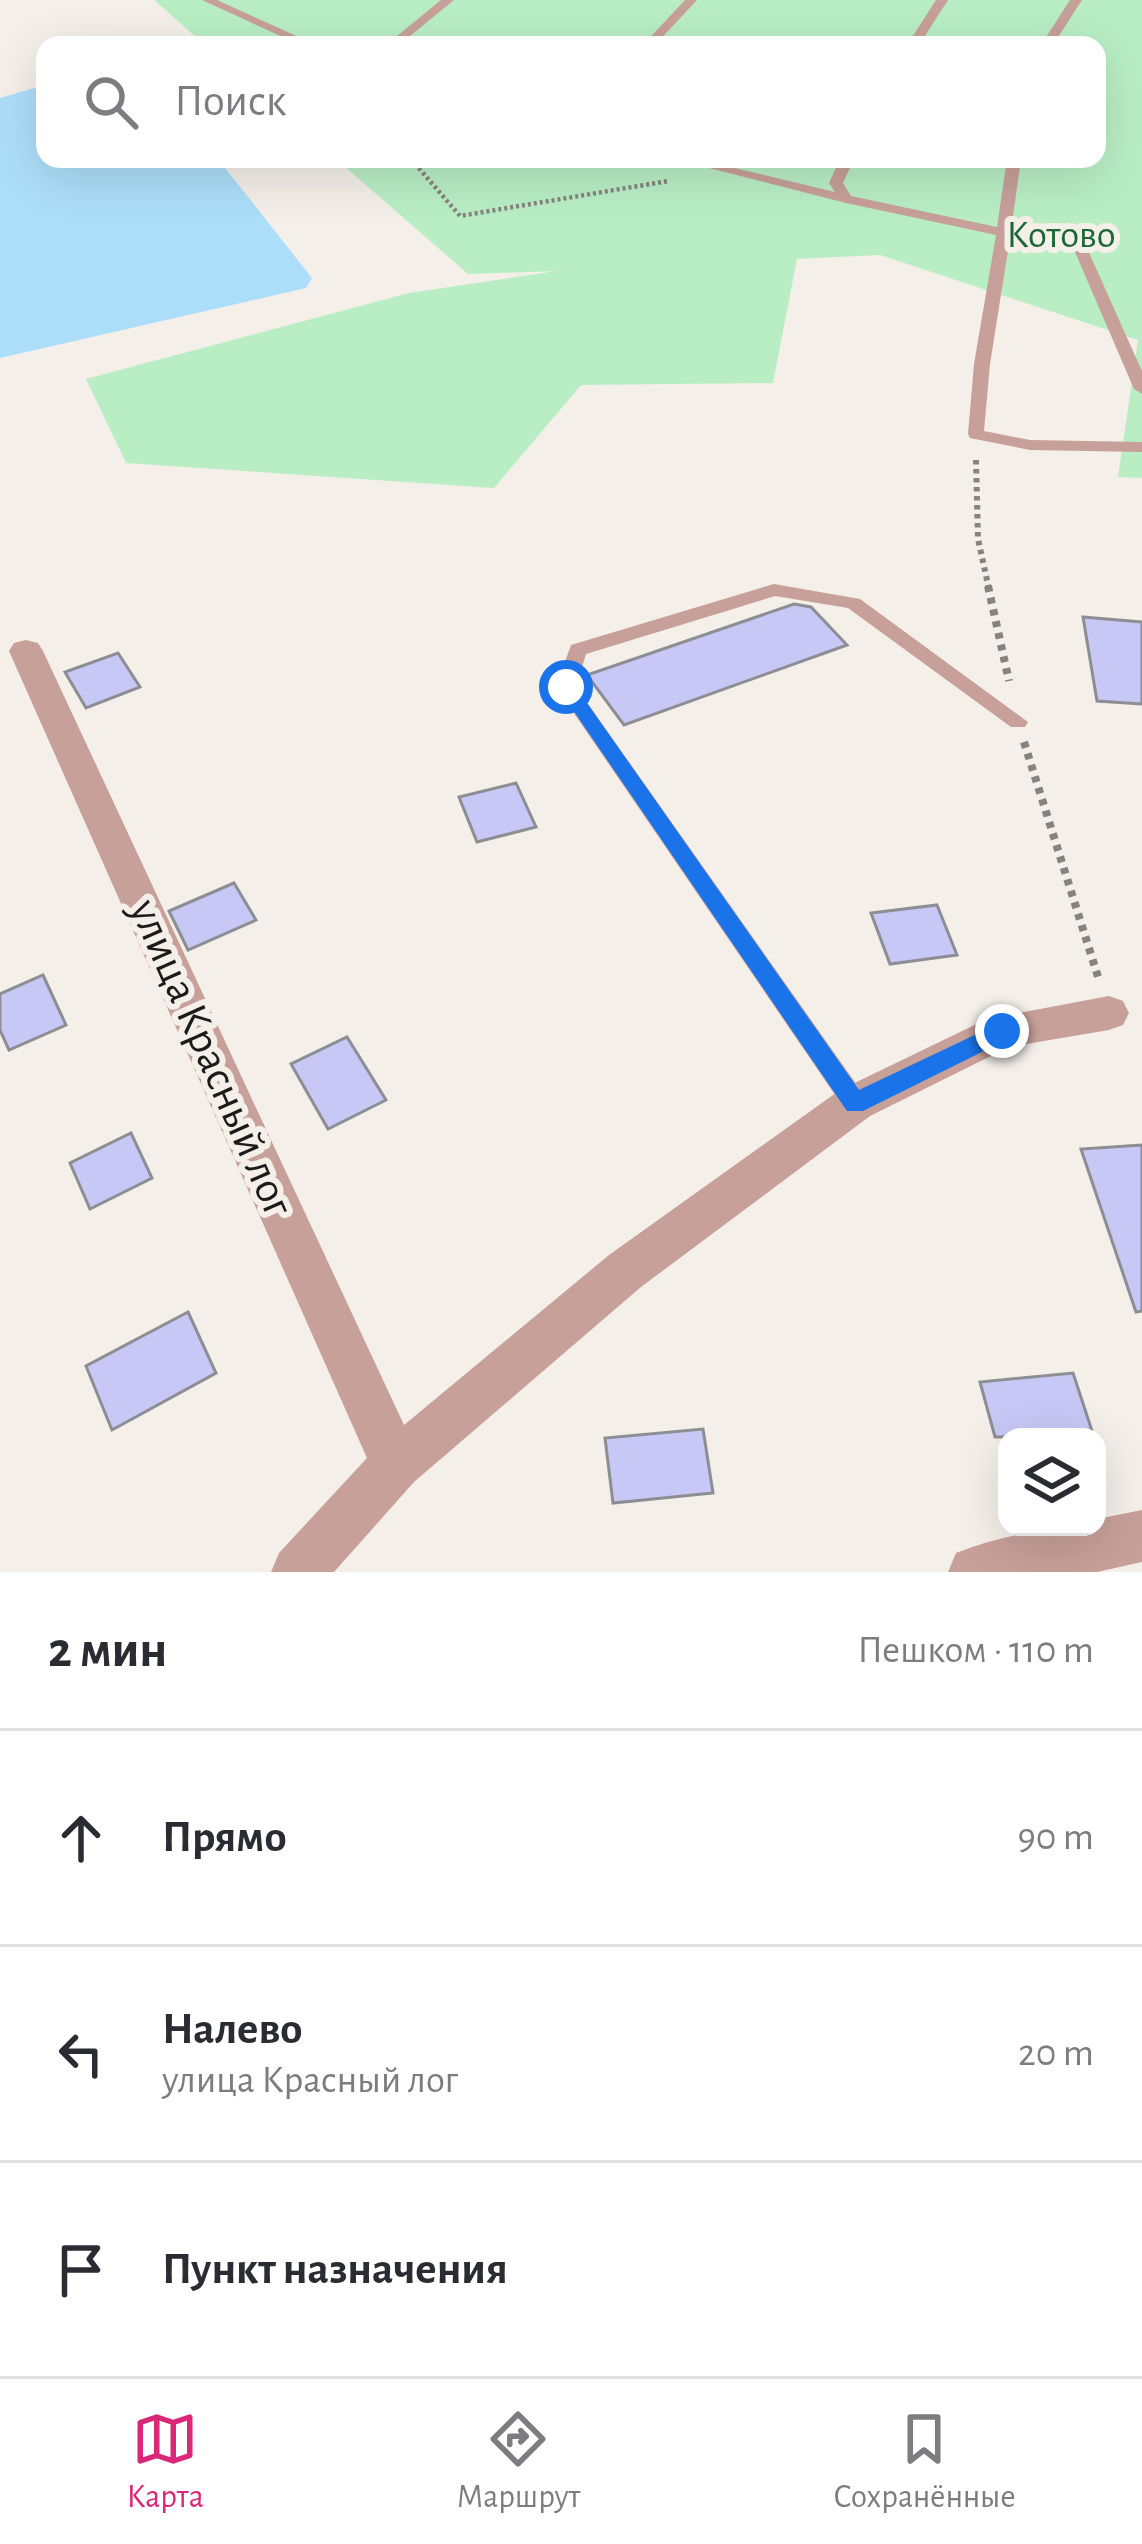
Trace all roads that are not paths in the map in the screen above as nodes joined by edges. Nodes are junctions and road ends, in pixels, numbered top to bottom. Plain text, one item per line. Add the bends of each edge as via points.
1 (208, 0) edge
2 (448, 0) edge
3 (691, 0) edge
4 (942, 0) edge
5 (1076, 0) edge
6 (290, 36) edge
7 (403, 36) edge
8 (658, 36) edge
9 (919, 36) edge
10 (1053, 36) edge
11 (720, 168) edge
12 (843, 168) edge
13 (1013, 168) edge
14 (846, 199) junction
15 (1006, 232) junction
16 (1142, 389) edge
17 (1142, 448) edge
18 (26, 651) dead end
19 (1018, 722) dead end
20 (1109, 1013) dead end
21 (855, 1103) junction
22 (396, 1464) junction
23 (1142, 1536) edge
24 (298, 1572) edge
25 (975, 1572) edge

1 - 6 lane
2 - 7 lane
3 - 8 lane
4 - 9 lane
5 - 10 lane
11 - 14 lane
12 - 14 lane via 836,183
13 - 15 lane
14 - 15 lane
15 - 16 lane via 1081,249
15 - 17 lane via 984,330 976,434 1030,445
18 - 22 street, улица Красный лог
19 - 21 lane via 853,603 774,590 578,650 566,687
20 - 21 street via 1002,1031
21 - 22 street via 625,1271
22 - 24 street
23 - 25 street

